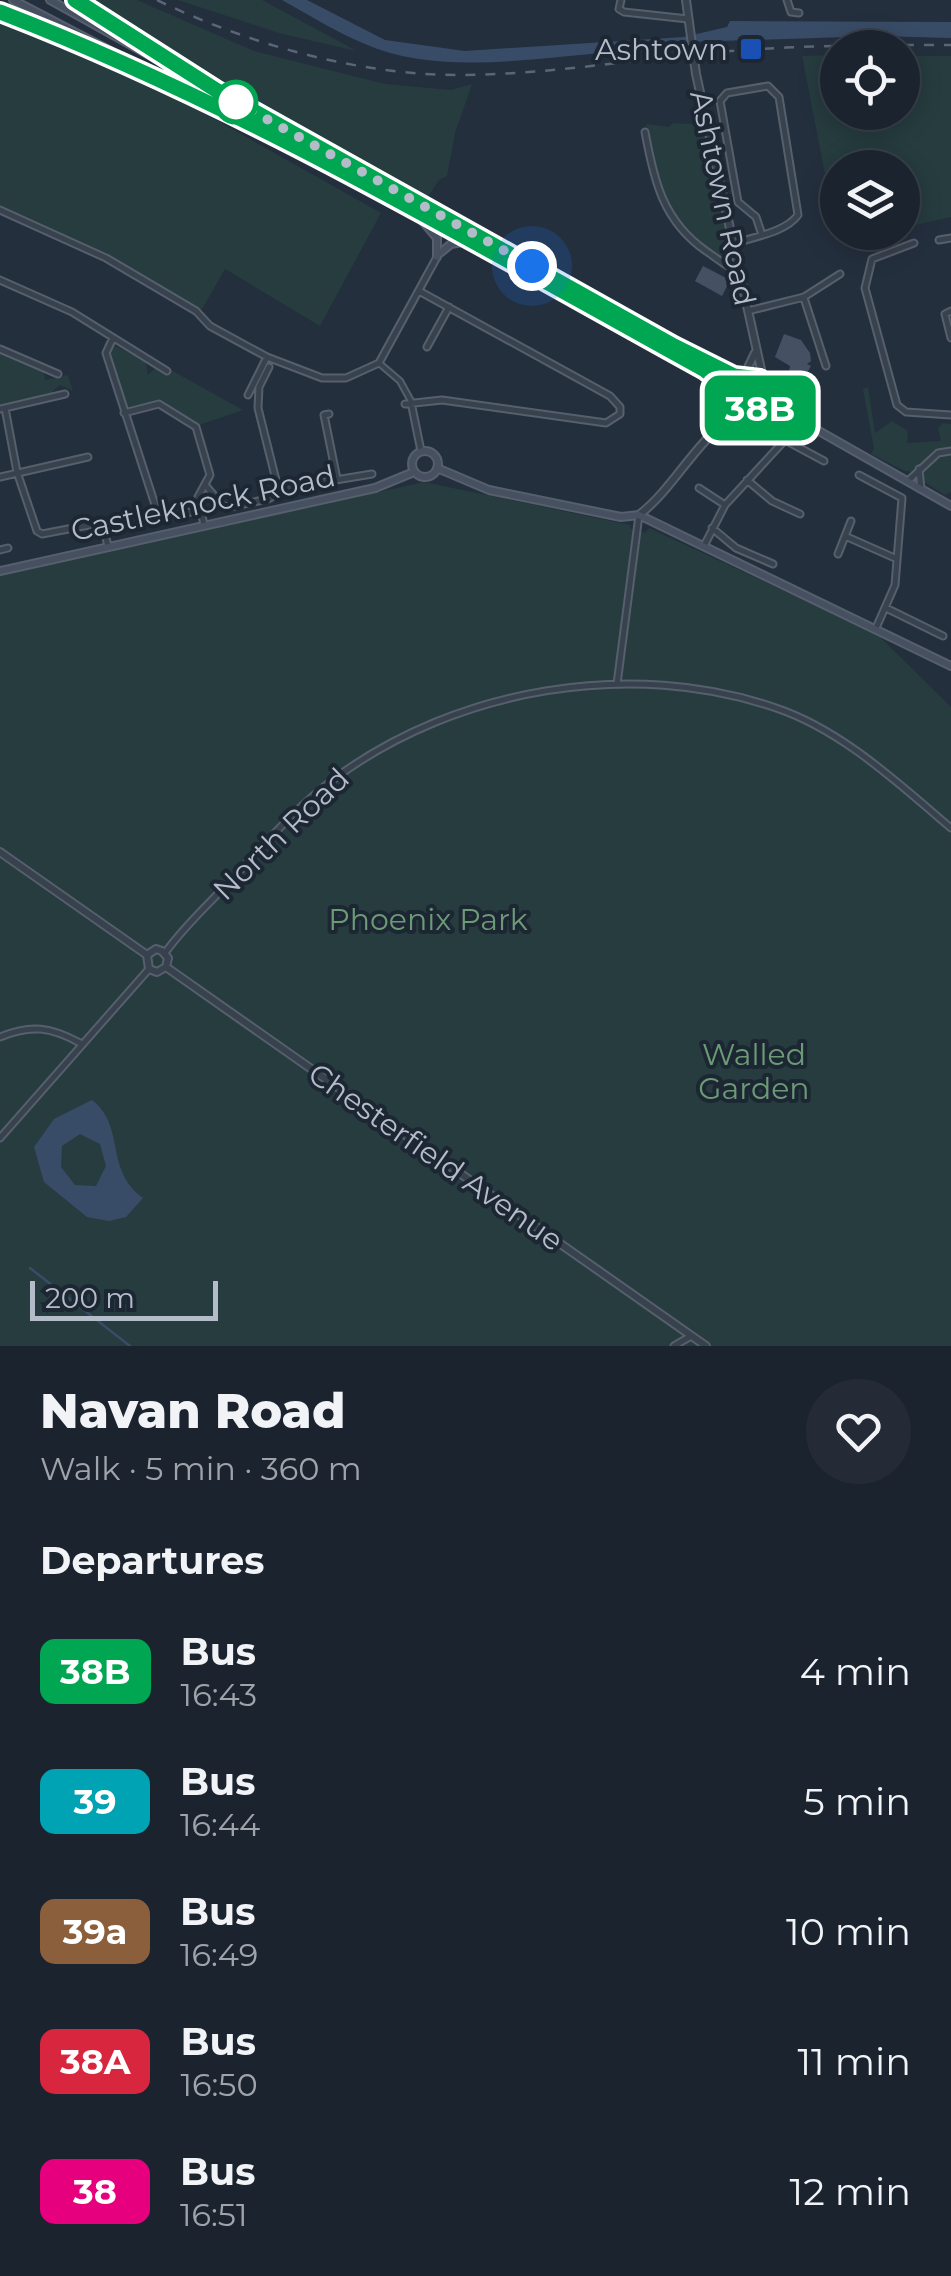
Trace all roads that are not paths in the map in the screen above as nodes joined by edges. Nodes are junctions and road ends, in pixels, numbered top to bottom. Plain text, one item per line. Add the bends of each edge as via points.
1 (12, 0) edge
2 (50, 0) edge
3 (75, 0) edge
4 (621, 0) edge
5 (686, 0) edge
6 (787, 0) edge
7 (0, 12) edge
8 (798, 13) dead end
9 (688, 19) junction
10 (216, 90) junction
11 (190, 93) junction
12 (646, 132) dead end
13 (406, 208) junction
14 (0, 210) edge
15 (762, 235) junction
16 (951, 238) edge
17 (938, 240) dead end
18 (469, 241) junction
19 (734, 243) junction
20 (896, 250) edge
21 (437, 257) junction
22 (740, 272) junction
23 (840, 274) dead end
24 (0, 280) edge
25 (420, 291) junction
26 (804, 297) junction
27 (449, 307) junction
28 (748, 311) junction
29 (951, 311) edge
30 (112, 338) junction
31 (951, 338) edge
32 (428, 347) dead end
33 (0, 350) edge
34 (756, 352) junction
35 (266, 357) junction
36 (154, 363) junction
37 (380, 363) junction
38 (826, 366) dead end
39 (269, 367) dead end
40 (166, 372) dead end
41 (58, 374) dead end
42 (147, 374) dead end
43 (742, 377) junction
44 (765, 386) junction
45 (64, 394) dead end
46 (734, 399) junction
47 (258, 402) junction
48 (408, 403) junction
49 (3, 409) edge
50 (751, 409) junction
51 (124, 413) junction
52 (329, 414) dead end
53 (789, 414) junction
54 (951, 414) edge
55 (730, 418) junction
56 (951, 450) edge
57 (421, 451) junction
58 (88, 457) dead end
59 (824, 461) dead end
60 (437, 468) junction
61 (919, 470) junction
62 (17, 472) junction
63 (414, 472) junction
64 (372, 474) dead end
65 (860, 475) dead end
66 (0, 477) edge
67 (337, 478) junction
68 (747, 480) junction
69 (908, 481) junction
70 (206, 486) junction
71 (699, 488) dead end
72 (922, 489) junction
73 (279, 492) junction
74 (726, 505) junction
75 (951, 506) edge
76 (191, 512) dead end
77 (800, 514) dead end
78 (639, 515) junction
79 (851, 521) dead end
80 (204, 525) junction
81 (712, 528) junction
82 (845, 536) junction
83 (108, 546) junction
84 (704, 546) junction
85 (838, 554) dead end
86 (897, 559) junction
87 (772, 564) dead end
88 (0, 570) edge
89 (886, 608) junction
90 (876, 628) junction
91 (942, 636) dead end
92 (951, 666) edge
93 (617, 684) junction
94 (951, 828) edge
95 (0, 852) edge
96 (165, 953) junction
97 (147, 955) junction
98 (166, 967) junction
99 (149, 969) junction
100 (0, 1037) edge
101 (80, 1044) junction
102 (0, 1138) edge
103 (691, 1336) junction
104 (674, 1346) edge
105 (706, 1346) edge

1 - 11 main road
2 - 10 main road
3 - 10 main road
4 - 9 street via 618,9 624,12
5 - 9 street
6 - 8 street
7 - 11 main road
9 - 19 street, Ashtown Road
10 - 43 main road via 674,346
11 - 13 main road
12 - 22 street via 670,218 685,236
13 - 18 main road
13 - 21 main road via 434,231
14 - 35 street via 106,258
15 - 15 street via 798,215 779,97 768,86 728,93 720,101 738,202 756,218
15 - 19 street
16 - 17 street
18 - 21 main road via 451,244
18 - 46 main road via 705,370
19 - 22 street, Ashtown Road
20 - 54 street via 872,259 865,299 897,405 906,412
21 - 25 street
22 - 28 street, Ashtown Road
23 - 26 street
24 - 30 street
25 - 27 street
25 - 37 street
26 - 28 street
26 - 38 street
27 - 32 street
27 - 48 street via 610,396 620,414 606,422 442,400
28 - 34 street, Ashtown Road
29 - 31 street via 945,314
30 - 36 street
30 - 51 street via 106,353
33 - 41 street
34 - 43 street
34 - 44 street, Ashtown Road
35 - 37 street via 335,379
35 - 47 street via 248,399
36 - 40 street
36 - 42 street
37 - 48 street via 400,381
39 - 47 street
43 - 44 main road via 756,377
43 - 46 main road via 734,384
44 - 50 main road via 764,400
44 - 53 main road
45 - 49 street
46 - 50 main road
46 - 55 street
47 - 73 street
48 - 57 street
49 - 62 street
50 - 53 main road
50 - 55 street
51 - 70 street via 159,404 192,422 208,464
51 - 76 street via 158,514
52 - 67 street via 324,415
53 - 69 main road
55 - 78 street
56 - 61 street
57 - 60 main road via 436,456
57 - 63 main road via 412,460
58 - 62 street
59 - 68 street via 786,440
60 - 63 main road via 425,478
60 - 78 main road via 489,490 621,518
61 - 69 street
61 - 72 street
62 - 66 street
62 - 83 street via 39,533 104,522
63 - 80 main road, Castleknock Road via 375,488
64 - 67 street
65 - 86 street via 902,498
67 - 73 street
68 - 74 street
68 - 77 street via 772,502
69 - 72 main road
70 - 73 street via 226,506
70 - 80 street via 198,496
71 - 74 street
72 - 75 main road
74 - 81 street
78 - 84 main road
78 - 93 street
79 - 82 street
80 - 83 main road, Castleknock Road
81 - 84 street
81 - 87 street
82 - 85 street
82 - 86 street
83 - 88 main road, Castleknock Road
84 - 90 main road
86 - 89 street
89 - 90 street
89 - 91 street
90 - 92 main road
93 - 94 street, North Road via 708,690 778,708 840,741
93 - 96 street, North Road via 484,705 358,762 313,796
95 - 97 street
96 - 97 street
96 - 98 street
97 - 99 street
98 - 99 street
98 - 103 street, Chesterfield Avenue
99 - 101 street
100 - 101 street via 46,1028
101 - 102 street
103 - 104 street
103 - 105 street, Chesterfield Avenue

